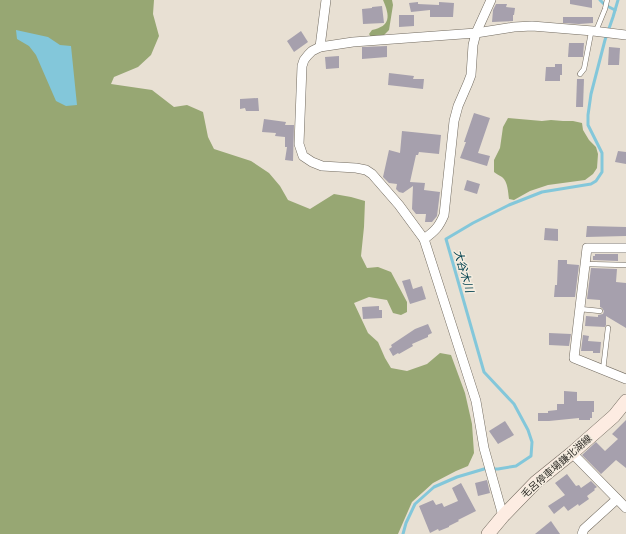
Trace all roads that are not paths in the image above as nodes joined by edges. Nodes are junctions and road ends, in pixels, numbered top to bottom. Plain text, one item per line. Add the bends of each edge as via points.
1 (326, 0) edge
2 (491, 0) edge
3 (607, 0) edge
4 (597, 31) junction
5 (476, 33) junction
6 (626, 35) edge
7 (320, 47) junction
8 (580, 74) dead end
9 (424, 239) junction
10 (626, 248) edge
11 (585, 264) junction
12 (626, 265) edge
13 (580, 309) junction
14 (600, 311) dead end
15 (608, 328) dead end
16 (604, 370) junction
17 (626, 379) edge
18 (626, 401) edge
19 (572, 453) junction
20 (617, 499) junction
21 (626, 508) edge
22 (503, 516) junction
23 (488, 534) edge
24 (582, 534) edge

1 - 7 street
2 - 5 street
3 - 4 lane
4 - 5 street via 532,26
4 - 6 street
4 - 8 lane via 591,33 584,69
5 - 7 street via 353,42
5 - 9 street via 471,75 454,120 444,215 435,232
7 - 9 street via 308,55 302,66 299,144 303,156 322,166 356,168 372,174
9 - 22 street via 476,401 484,448
10 - 11 street via 587,248
11 - 12 lane
11 - 13 street
13 - 14 lane
13 - 16 street via 574,358
15 - 16 lane
16 - 17 street
18 - 19 main road, 毛呂停車場鎌北湖線 via 614,416
19 - 20 street
19 - 22 main road, 毛呂停車場鎌北湖線 via 536,482
20 - 21 street
20 - 24 street via 584,529
22 - 23 main road, 毛呂停車場鎌北湖線

